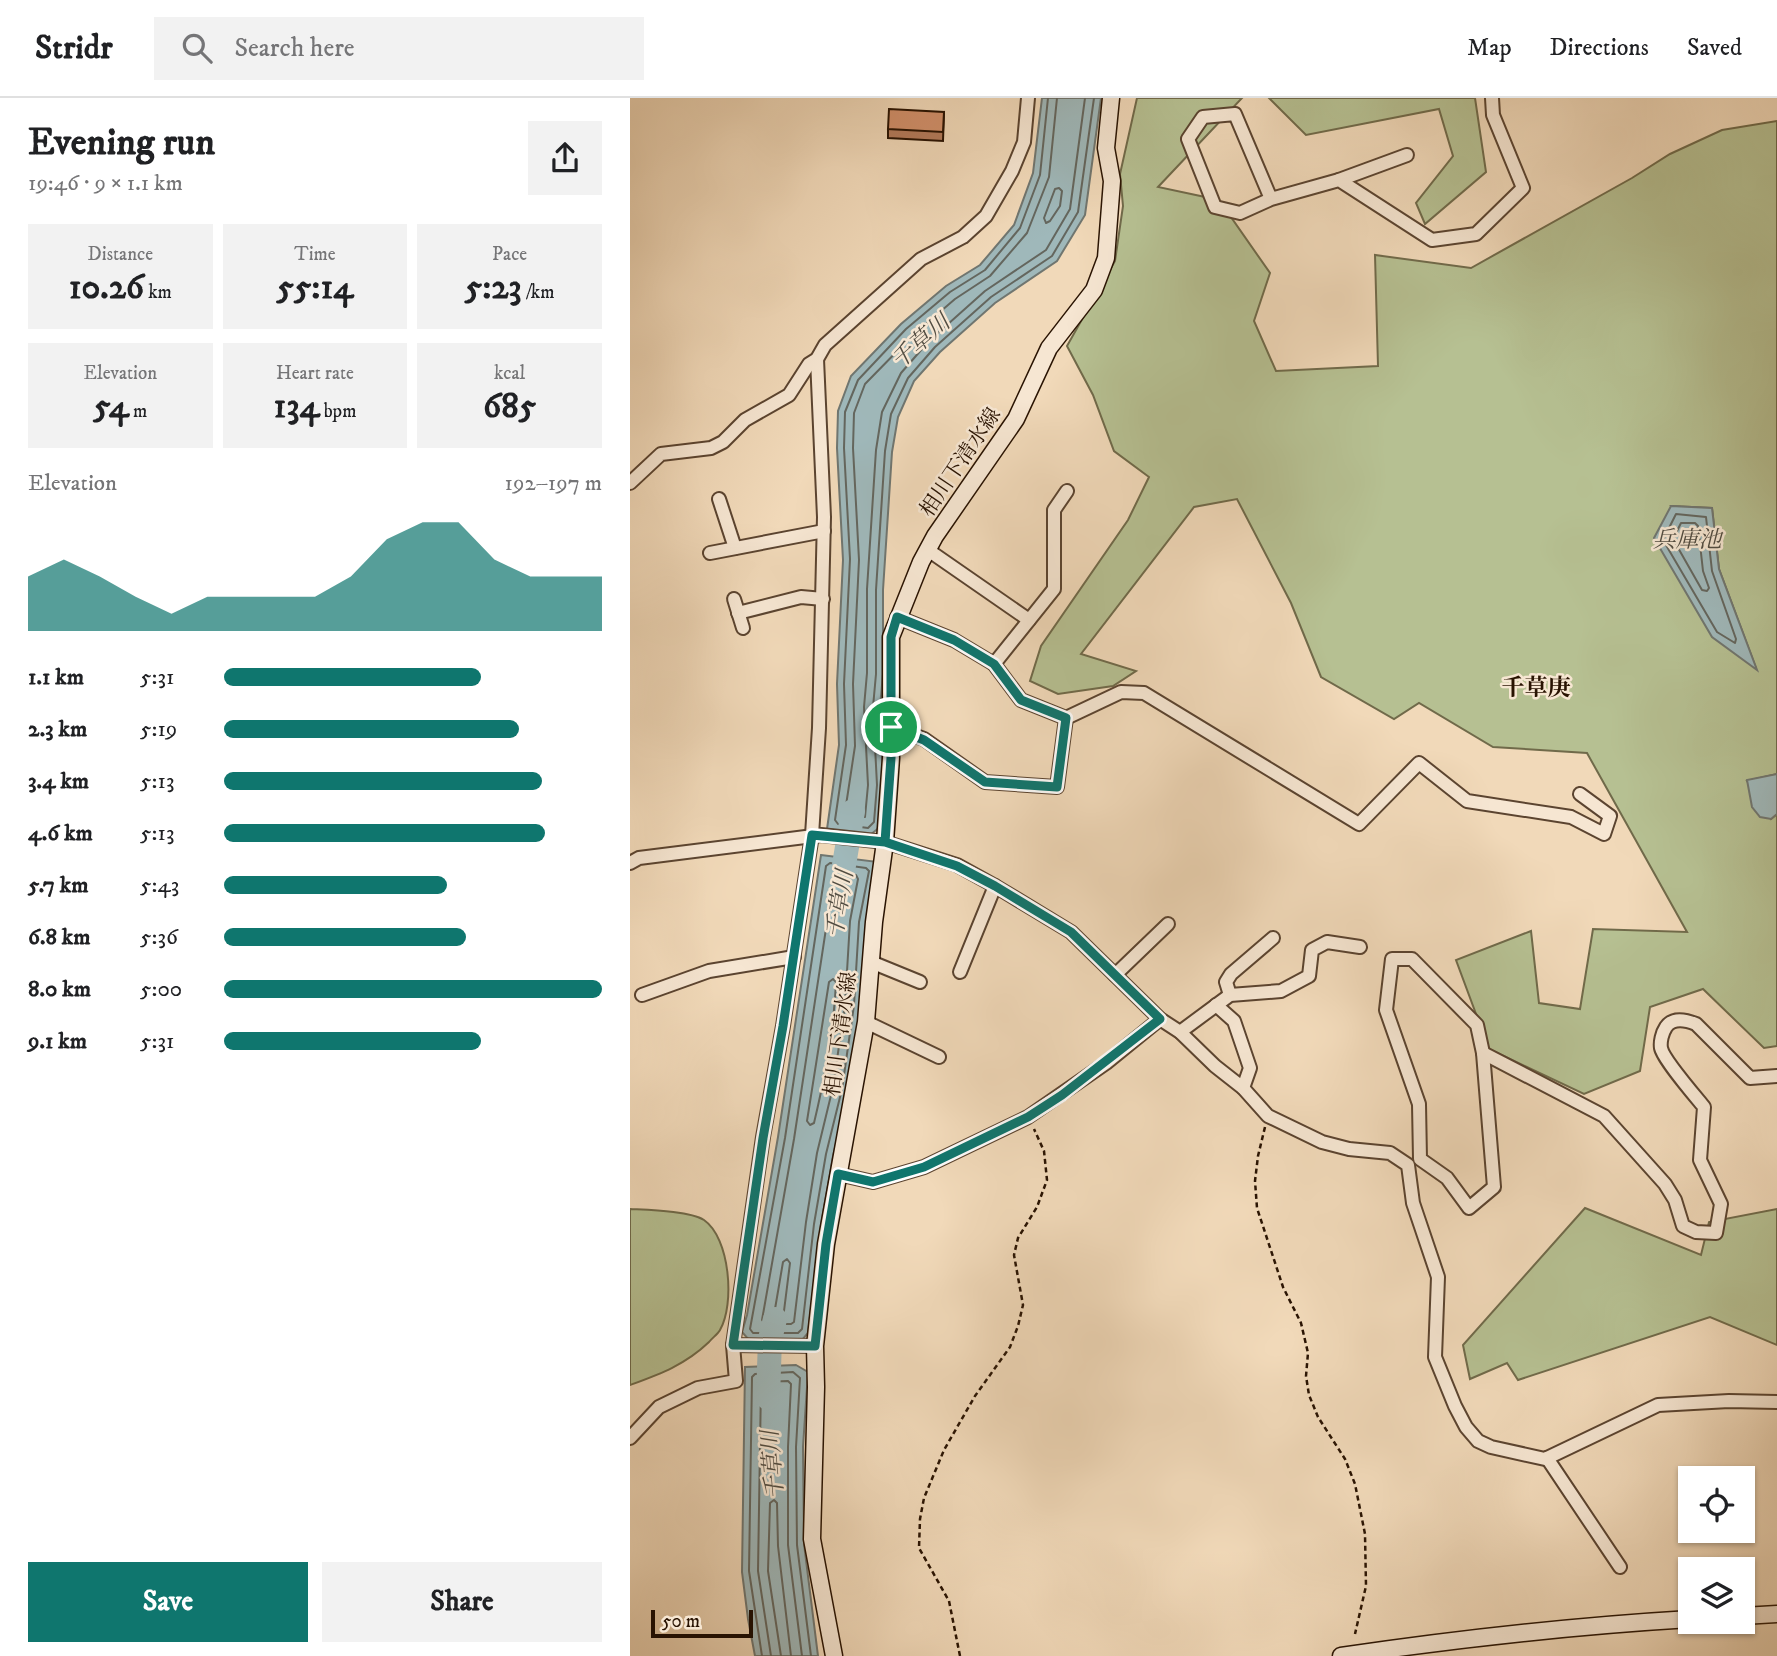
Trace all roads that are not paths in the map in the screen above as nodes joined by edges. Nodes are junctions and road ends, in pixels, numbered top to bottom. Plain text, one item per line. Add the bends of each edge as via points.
1 (1028, 98) edge
2 (1111, 98) edge
3 (1492, 98) edge
4 (1407, 155) dead end
5 (1339, 180) junction
6 (1271, 199) junction
7 (817, 359) junction
8 (630, 483) edge
9 (1067, 491) dead end
10 (719, 499) dead end
11 (824, 531) junction
12 (736, 548) junction
13 (928, 550) junction
14 (710, 553) dead end
15 (823, 598) junction
16 (734, 599) dead end
17 (738, 613) junction
18 (897, 617) junction
19 (1030, 620) junction
20 (743, 628) dead end
21 (994, 664) junction
22 (1066, 718) junction
23 (891, 727) junction
24 (1580, 794) dead end
25 (817, 835) junction
26 (881, 841) junction
27 (630, 863) edge
28 (995, 886) junction
29 (1168, 923) dead end
30 (1273, 938) dead end
31 (1360, 947) dead end
32 (794, 957) junction
33 (871, 962) junction
34 (960, 972) dead end
35 (1115, 975) junction
36 (920, 982) dead end
37 (642, 995) dead end
38 (1230, 995) junction
39 (1216, 1005) junction
40 (1160, 1019) junction
41 (866, 1022) junction
42 (1180, 1031) junction
43 (1483, 1053) junction
44 (939, 1057) dead end
45 (1777, 1076) edge
46 (1243, 1088) junction
47 (1420, 1158) junction
48 (1408, 1165) junction
49 (838, 1174) junction
50 (733, 1345) junction
51 (815, 1346) junction
52 (1777, 1402) edge
53 (630, 1438) edge
54 (1547, 1458) junction
55 (1620, 1567) dead end
56 (1777, 1614) edge
57 (1755, 1615) edge
58 (1678, 1620) edge
59 (834, 1656) edge
60 (1341, 1656) edge

1 - 7 street via 1024,142 986,216 963,237 920,259 825,345
2 - 13 main road, 相川下清水線 via 1106,148 1112,181 1106,258 1094,290 1049,348 1016,419
3 - 5 street via 1493,115 1523,188 1476,234 1432,240
4 - 5 street
5 - 6 street
6 - 6 street via 1235,114 1203,117 1188,139 1215,207 1240,213
7 - 8 street via 789,395 745,421 723,442 711,448 661,454
7 - 11 street
9 - 19 street via 1055,510 1054,589
10 - 12 street
11 - 12 street
11 - 15 street
12 - 14 street
13 - 18 main road, 相川下清水線
13 - 19 street
15 - 17 street via 801,597
15 - 25 street
16 - 17 street
17 - 20 street
18 - 21 street via 954,640
18 - 23 main road, 相川下清水線 via 891,637
19 - 21 street
21 - 22 street via 1021,700
22 - 23 street via 1057,787 985,782 924,740
22 - 24 street via 1121,692 1144,692 1359,824 1419,763 1467,801 1571,817 1604,834 1610,816
23 - 26 main road, 相川下清水線
25 - 26 street
25 - 27 street via 639,858
25 - 32 street
26 - 28 street via 957,866
26 - 33 main road, 相川下清水線
28 - 34 street
28 - 35 street via 1071,932
29 - 35 street
30 - 38 street via 1231,974 1226,982
31 - 38 street via 1327,942 1312,950 1309,976 1282,991
32 - 37 street via 709,971
32 - 50 street
33 - 36 street
33 - 41 main road, 相川下清水線
35 - 40 street
38 - 39 street
39 - 42 street
39 - 46 street via 1234,1021 1250,1068
40 - 42 street
40 - 49 street via 1028,1117 924,1167 873,1182
41 - 44 street
41 - 49 main road, 相川下清水線
42 - 46 street
43 - 45 street via 1604,1116 1665,1184 1683,1226 1696,1232 1716,1233 1721,1204 1700,1160 1704,1107 1661,1050 1667,1025 1685,1020 1696,1024 1750,1079
43 - 47 street via 1494,1187 1469,1208 1447,1178
43 - 47 street via 1477,1025 1412,959 1392,959 1386,1010 1419,1104
46 - 48 street via 1268,1116 1322,1142 1390,1153
47 - 48 street
48 - 54 street via 1413,1203 1438,1277 1434,1357 1455,1406 1478,1441
49 - 51 main road, 相川下清水線
50 - 51 street
50 - 53 street via 736,1381 698,1388 659,1407
51 - 59 main road, 相川下清水線 via 812,1539
52 - 54 street via 1658,1405
54 - 55 street
56 - 57 main road
58 - 60 main road

